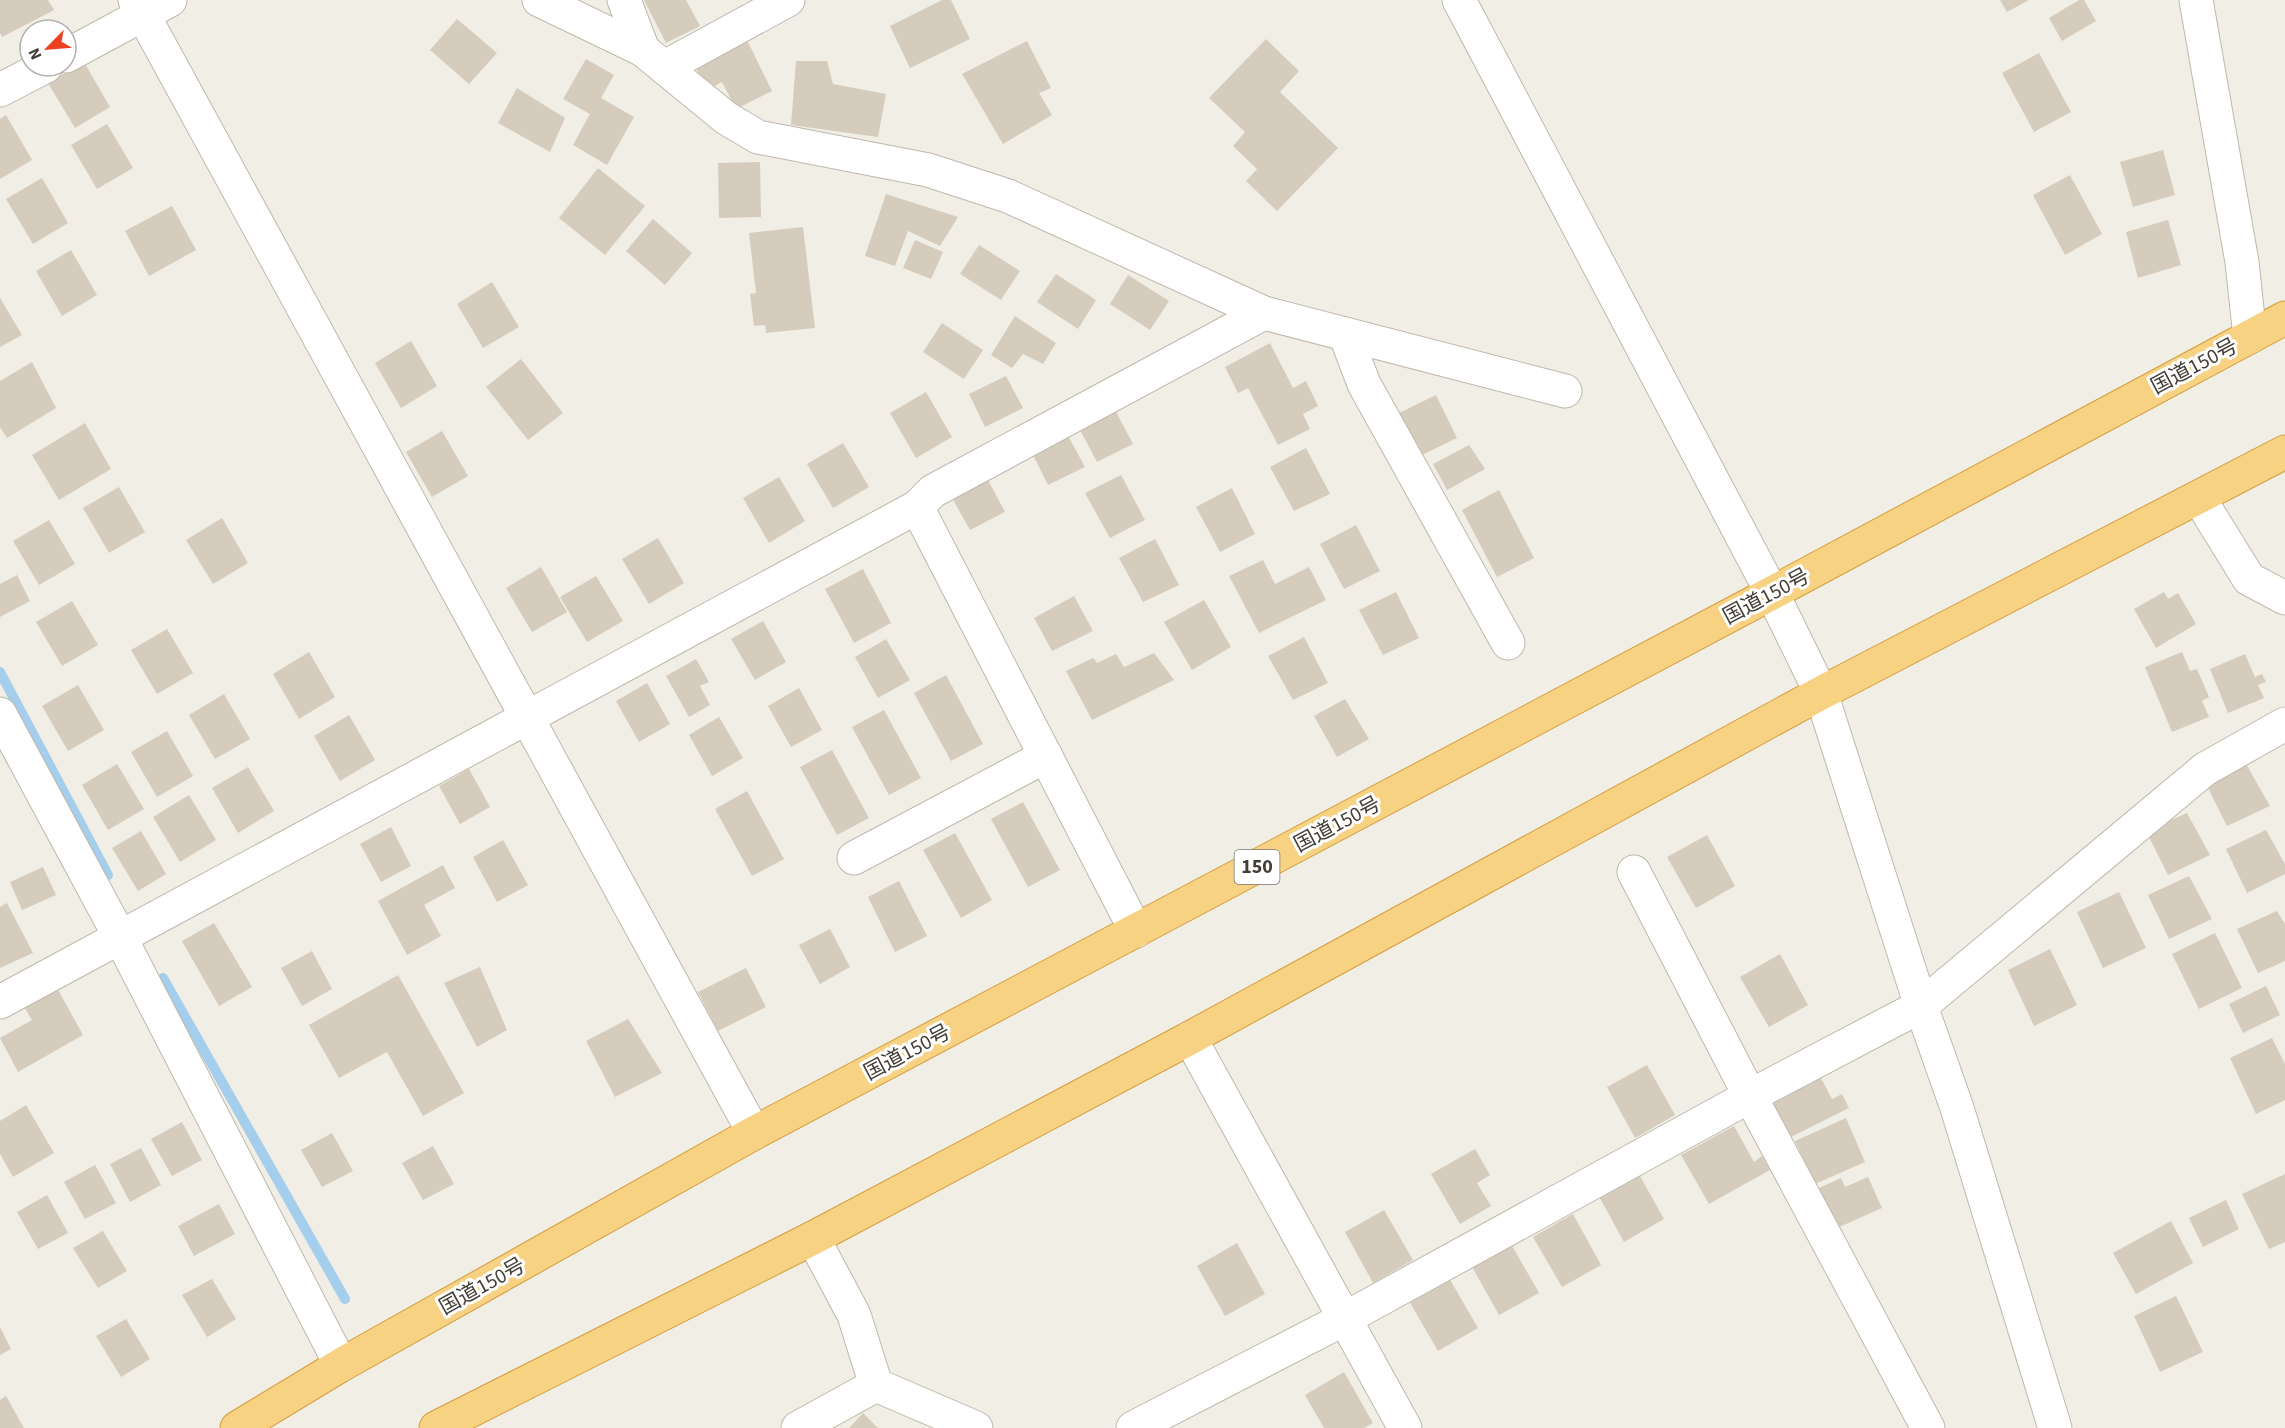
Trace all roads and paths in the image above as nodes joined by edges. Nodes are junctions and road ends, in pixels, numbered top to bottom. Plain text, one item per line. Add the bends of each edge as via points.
1 (539, 0) edge
2 (624, 0) edge
3 (788, 0) edge
4 (1459, 0) edge
5 (2196, 0) edge
6 (149, 5) edge
7 (78, 49) edge
8 (654, 59) junction
9 (23, 78) edge
10 (0, 90) edge
11 (1264, 313) junction
12 (2285, 318) edge
13 (1345, 334) junction
14 (2250, 337) junction
15 (1564, 391) dead end
16 (2285, 452) edge
17 (2199, 498) junction
18 (917, 507) junction
19 (1772, 593) junction
20 (2285, 598) edge
21 (1508, 643) dead end
22 (1821, 693) junction
23 (0, 714) edge
24 (526, 718) junction
25 (2285, 724) edge
26 (1046, 756) junction
27 (854, 858) dead end
28 (1634, 872) dead end
29 (1136, 931) junction
30 (120, 937) junction
31 (0, 1002) edge
32 (1921, 1006) junction
33 (1190, 1038) junction
34 (1750, 1096) junction
35 (754, 1133) junction
36 (813, 1238) junction
37 (1344, 1319) junction
38 (341, 1365) junction
39 (876, 1385) junction
40 (237, 1428) edge
41 (436, 1428) edge
42 (798, 1428) edge
43 (976, 1428) edge
44 (1132, 1428) edge
45 (1405, 1428) edge
46 (1928, 1428) edge
47 (2055, 1428) edge

1 - 8 street
2 - 8 street
3 - 8 street
4 - 19 street
5 - 14 street via 2242,262
6 - 7 street
6 - 24 street
8 - 11 street via 726,118 758,137 928,170 1008,196
9 - 10 street
11 - 13 street
11 - 18 street via 933,491
12 - 14 highway, 国道150号 / 150
13 - 15 street
13 - 21 street via 1364,384
14 - 19 highway, 国道150号 / 150
16 - 17 highway
17 - 20 street via 2249,579
17 - 22 highway
18 - 24 street
18 - 26 street
19 - 22 street
19 - 29 highway, 国道150号 / 150
22 - 32 street
22 - 33 highway
23 - 30 street
24 - 30 street
24 - 35 street
25 - 32 street via 2205,769
26 - 27 street
26 - 29 street
28 - 34 street
29 - 35 highway, 国道150号 / 150
30 - 31 street
30 - 38 street
32 - 34 street
32 - 47 street via 1958,1107
33 - 36 highway
33 - 37 street
34 - 37 street
34 - 46 street
35 - 38 highway, 国道150号 / 150
36 - 39 street via 854,1315
36 - 41 highway
37 - 44 street
37 - 45 street
38 - 40 highway, 国道150号 / 150
39 - 42 street
39 - 43 street

